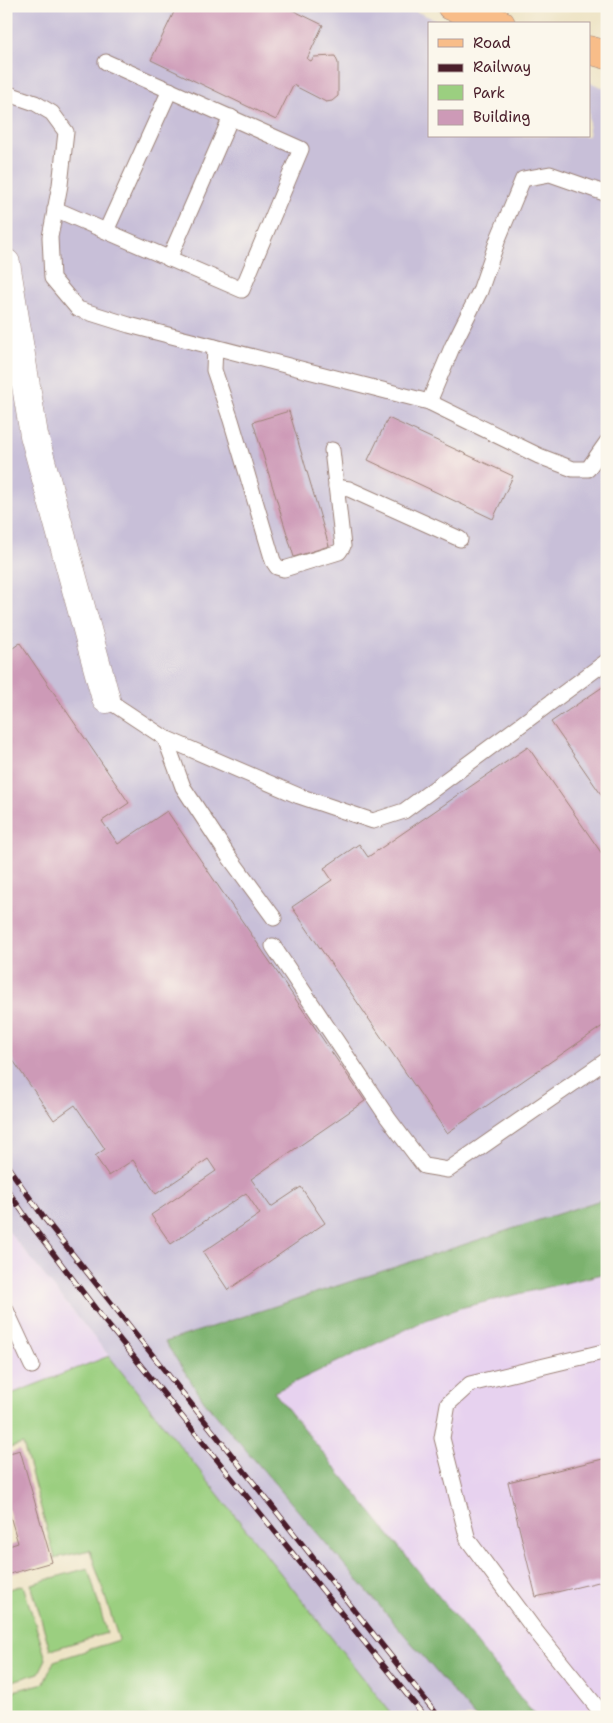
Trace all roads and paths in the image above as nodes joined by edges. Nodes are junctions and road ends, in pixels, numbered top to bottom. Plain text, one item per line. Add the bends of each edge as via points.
1 (451, 6) edge
2 (495, 22) edge
3 (590, 50) edge
4 (607, 55) edge
5 (106, 62) dead end
6 (170, 90) junction
7 (6, 93) edge
8 (231, 117) junction
9 (607, 194) edge
10 (56, 210) junction
11 (106, 231) junction
12 (169, 259) junction
13 (6, 263) edge
14 (215, 347) junction
15 (429, 402) junction
16 (607, 442) edge
17 (332, 450) dead end
18 (336, 487) junction
19 (460, 539) dead end
20 (607, 661) edge
21 (106, 699) joint
22 (165, 738) junction
23 (274, 918) dead end
24 (272, 946) dead end
25 (607, 1060) edge
26 (6, 1310) edge
27 (607, 1351) edge
28 (32, 1366) dead end
29 (604, 1717) edge

1 - 2 main road
3 - 4 main road
5 - 6 lane
6 - 8 lane
6 - 11 lane
7 - 10 lane via 52,113 66,132
8 - 12 lane
8 - 12 lane via 301,149 242,290
9 - 15 lane via 550,174 523,180 480,290
10 - 11 lane
10 - 14 lane via 50,237 52,278 78,309
11 - 12 lane
13 - 21 street via 34,435
14 - 15 lane
14 - 18 lane via 214,370 277,567 284,569 339,552 343,546
15 - 16 lane via 539,456 573,469 588,469
17 - 18 lane
18 - 19 lane via 349,489
20 - 22 lane via 404,811 373,821 299,796
21 - 22 lane
22 - 23 lane via 183,787
24 - 25 lane via 424,1166 448,1170
26 - 28 lane
27 - 29 lane via 470,1384 448,1404 442,1438 468,1540

